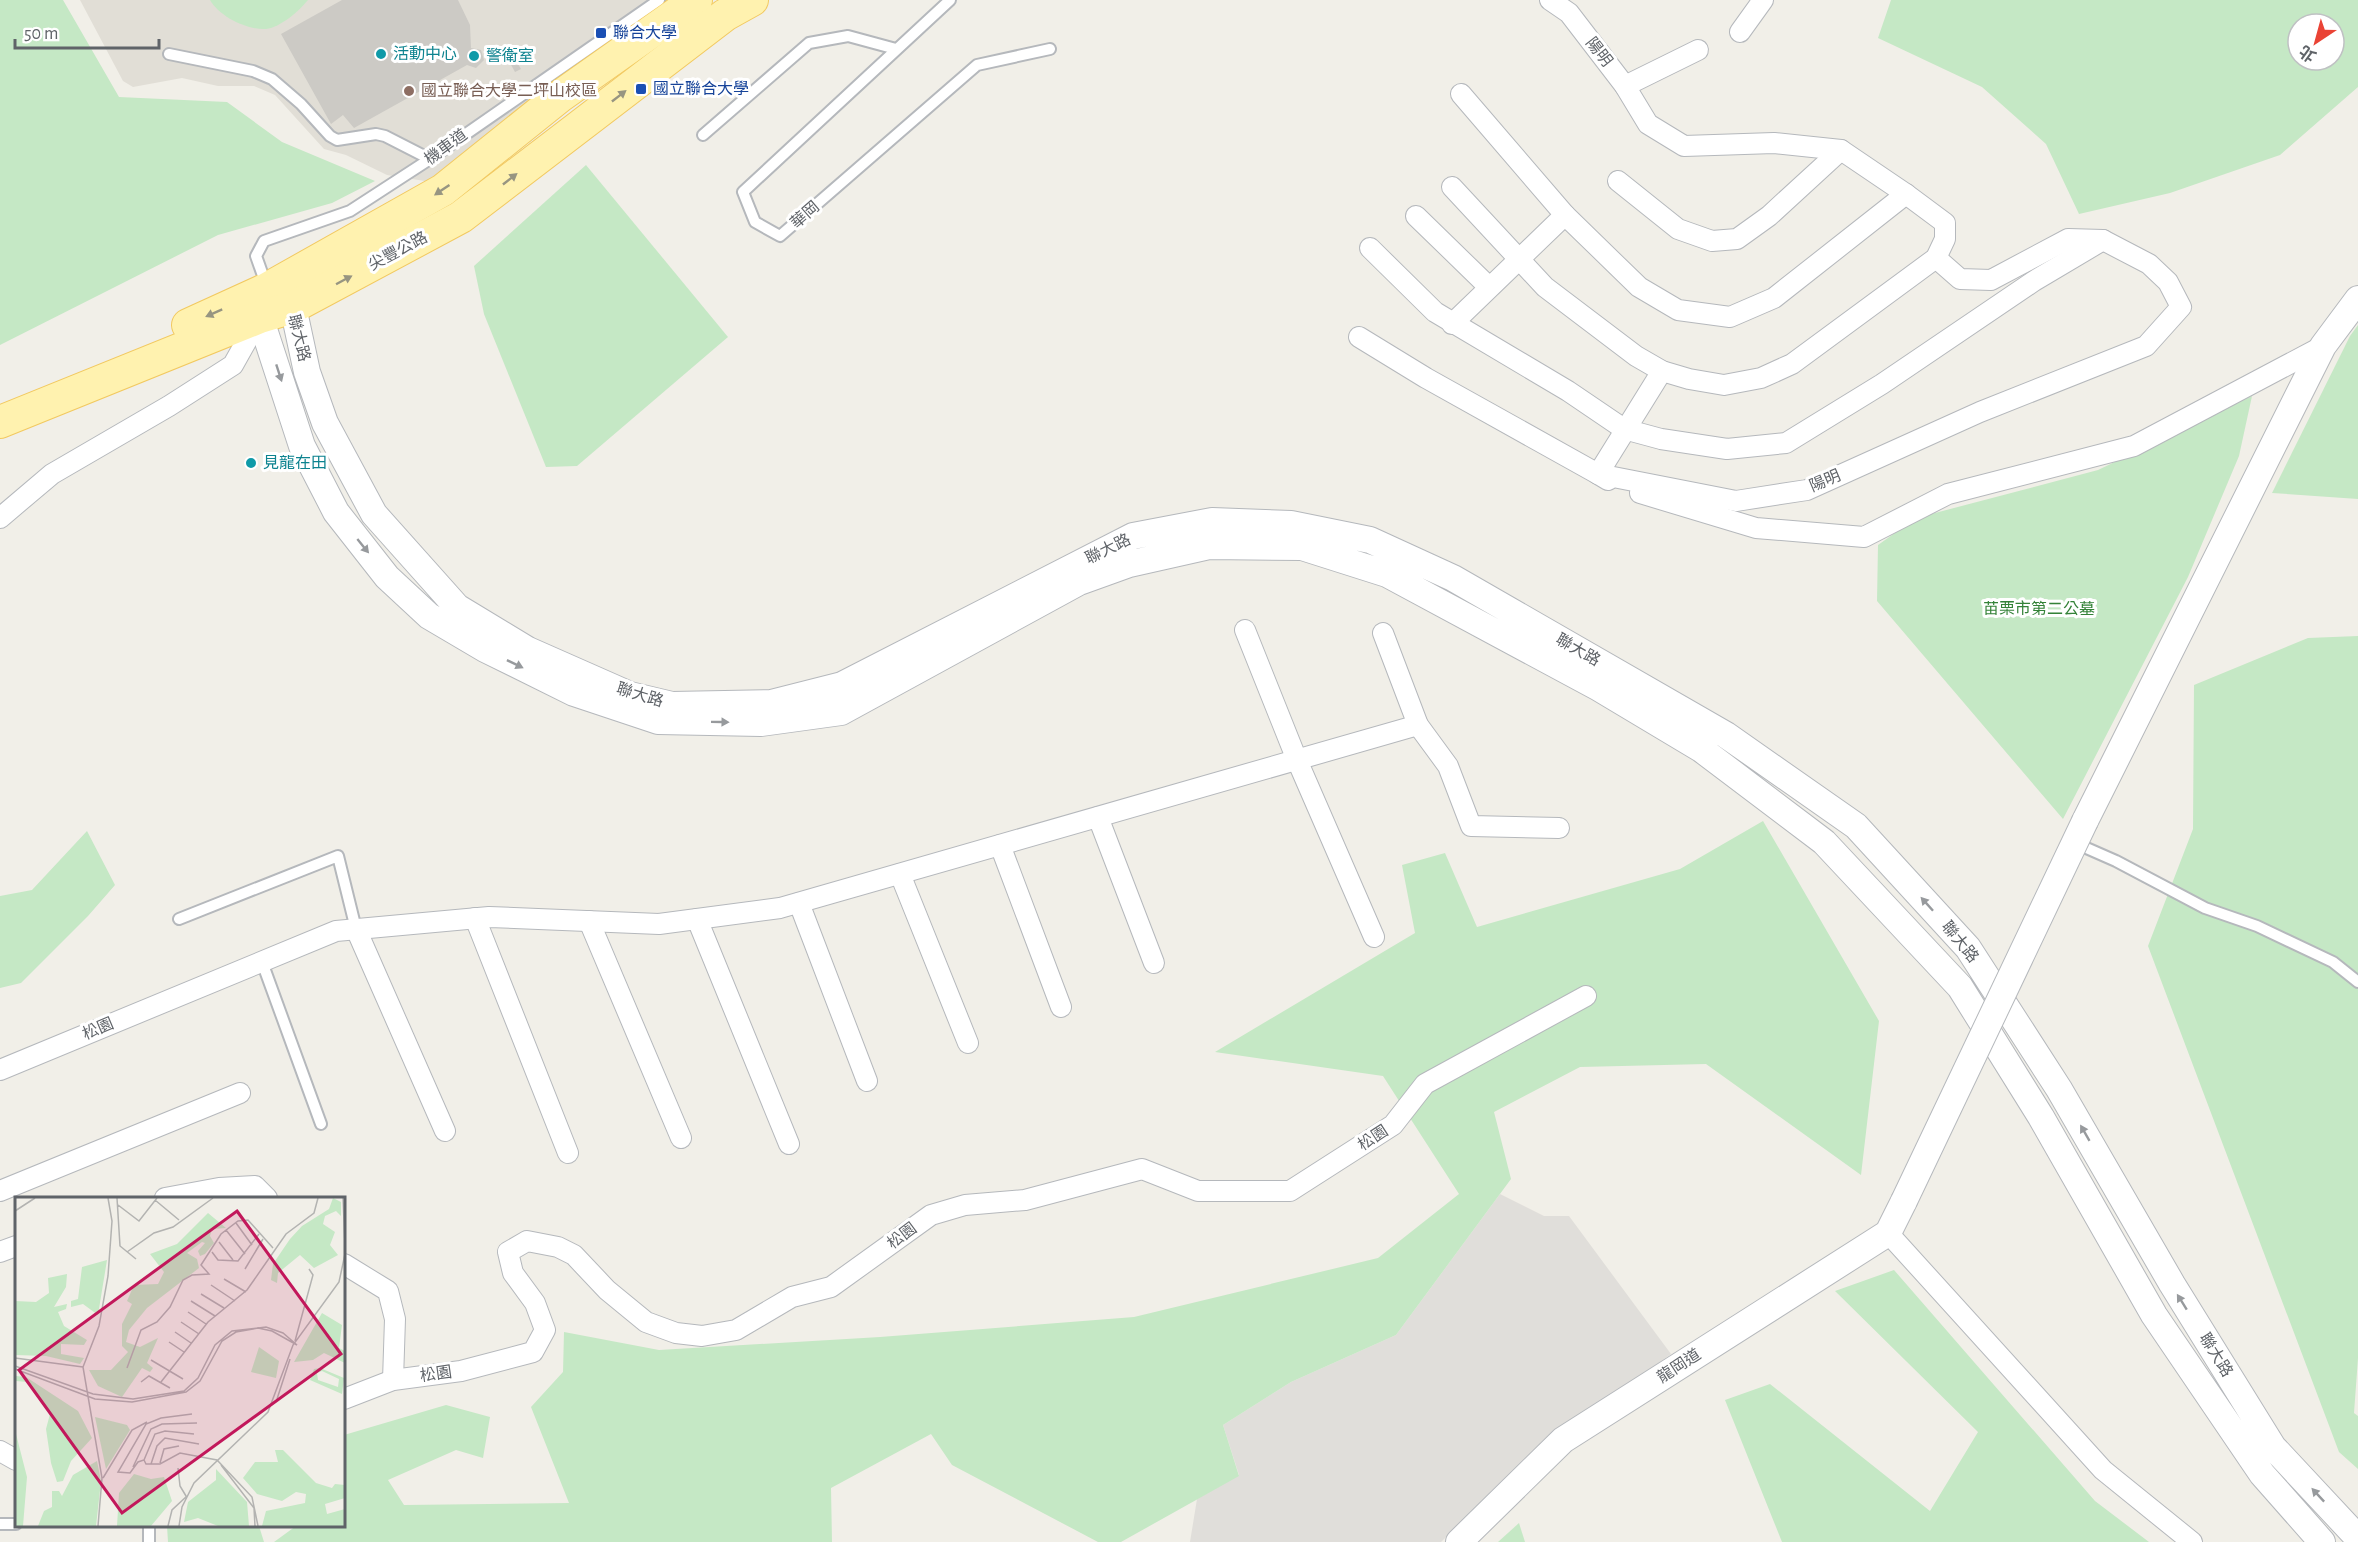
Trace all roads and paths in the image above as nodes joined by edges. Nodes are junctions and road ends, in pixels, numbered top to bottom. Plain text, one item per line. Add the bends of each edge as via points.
1 (659, 0) edge
2 (696, 0) edge
3 (752, 0) edge
4 (950, 0) edge
5 (1550, 0) edge
6 (1763, 0) edge
7 (1740, 32) dead end
8 (896, 49) junction
9 (1050, 49) dead end
10 (1698, 50) dead end
11 (169, 54) dead end
12 (1625, 86) junction
13 (1461, 94) dead end
14 (703, 135) dead end
15 (1841, 150) junction
16 (430, 159) junction
17 (1618, 181) dead end
18 (1452, 187) dead end
19 (1905, 194) junction
20 (1565, 215) junction
21 (1416, 216) dead end
22 (2103, 240) junction
23 (1370, 248) dead end
24 (1520, 258) junction
25 (1936, 258) junction
26 (1489, 287) junction
27 (264, 303) junction
28 (293, 307) junction
29 (2354, 308) edge
30 (1452, 324) junction
31 (1359, 337) dead end
32 (2323, 346) junction
33 (1662, 371) junction
34 (0, 402) edge
35 (0, 422) edge
36 (1624, 429) junction
37 (1598, 474) junction
38 (0, 518) edge
39 (1245, 630) dead end
40 (1383, 633) dead end
41 (1604, 678) junction
42 (1418, 725) junction
43 (1297, 760) junction
44 (1098, 817) junction
45 (1559, 828) dead end
46 (2080, 832) junction
47 (1000, 845) junction
48 (900, 874) junction
49 (799, 903) junction
50 (475, 918) junction
51 (179, 919) dead end
52 (697, 919) junction
53 (589, 921) junction
54 (356, 929) junction
55 (1374, 937) dead end
56 (262, 962) junction
57 (1154, 963) dead end
58 (2358, 982) edge
59 (1586, 996) dead end
60 (1061, 1007) dead end
61 (968, 1043) dead end
62 (0, 1070) edge
63 (867, 1081) dead end
64 (240, 1093) dead end
65 (321, 1124) dead end
66 (445, 1131) dead end
67 (681, 1138) dead end
68 (789, 1144) dead end
69 (568, 1153) dead end
70 (0, 1191) edge
71 (174, 1197) edge
72 (266, 1197) edge
73 (1888, 1233) junction
74 (15, 1246) edge
75 (0, 1252) edge
76 (345, 1265) edge
77 (393, 1380) junction
78 (345, 1399) edge
79 (0, 1451) edge
80 (15, 1459) edge
81 (2358, 1538) edge
82 (1459, 1542) edge
83 (2192, 1542) edge
84 (2322, 1542) edge

1 - 16 lane, 機車道
2 -> 27 main road, 尖豐公路 via 560,97 443,190
28 -> 3 main road, 尖豐公路 via 461,217 725,15
4 - 8 lane, 華岡
5 - 12 street, 陽明 via 1569,13
6 - 7 street
8 - 9 lane, 華岡 via 743,192 755,222 780,236 977,65
8 - 14 lane via 848,36 809,43
10 - 12 street
11 - 16 lane via 253,71 272,79 337,140 385,136
12 - 15 street, 陽明 via 1648,124 1684,146 1774,143
13 - 20 street
15 - 17 street via 1769,216 1737,239 1712,240 1678,229
15 - 19 street, 陽明
16 - 27 lane, 機車道 via 350,211 264,241 256,256
18 - 24 street
19 - 20 street via 1774,298 1730,317 1678,310 1639,287
19 - 25 street, 陽明 via 1945,223 1945,239
20 - 24 street
21 - 26 street
22 - 25 street, 陽明 via 2068,239 1991,280 1960,279
22 - 36 street via 1786,443 1727,449
22 - 37 street, 陽明 via 2149,264 2168,282 2181,307 2145,346 1980,412 1807,489 1736,501
23 - 30 street
24 - 26 street
24 - 33 street via 1545,287
25 - 33 street via 1792,364 1761,378 1724,385
26 - 30 street
27 - 28 main road, 尖豐公路
27 -> 34 main road, 尖豐公路
27 - 35 main road, 尖豐公路
27 - 38 street via 233,365 52,474
27 -> 41 street, 聯大路 via 302,446 336,512 387,577 429,616 485,649 574,693 658,721 761,723 841,712 1079,582 1129,564 1209,546 1302,547 1387,574
28 - 41 street, 聯大路 via 307,372 325,423 374,514 457,607 528,650 630,695 672,705 771,703 842,685 1133,536 1212,521 1291,524 1370,540 1453,578
29 - 32 street
30 - 36 street
31 - 37 street, 陽明
32 - 37 street via 2134,446 1948,494 1864,537 1756,528 1623,488
32 - 46 street
33 - 36 street
36 - 37 street
39 - 43 street
40 - 42 street
81 -> 41 street, 聯大路 via 2273,1448 2059,1089 1968,948 1857,826 1726,735
41 - 84 street, 聯大路 via 1824,842 1960,987 2041,1117 2154,1315 2262,1474
42 - 43 street, 松園
42 - 45 street via 1448,766 1470,826
43 - 44 street, 松園
43 - 55 street
44 - 47 street, 松園
44 - 57 street
46 - 58 lane via 2116,861 2205,908 2257,926 2333,962
46 - 73 street, bridge
47 - 48 street, 松園
47 - 60 street
48 - 49 street, 松園
48 - 61 street
49 - 52 street, 松園
49 - 63 street
50 - 53 street, 松園
50 - 54 street, 松園
50 - 69 street
51 - 54 lane via 338,856
52 - 53 street, 松園 via 660,924
52 - 68 street
53 - 67 street
54 - 56 street, 松園 via 336,931
54 - 66 street
56 - 62 street, 松園
56 - 65 lane
59 - 77 street, 松園 via 1425,1084 1393,1125 1290,1191 1198,1191 1142,1169 1025,1200 965,1205 930,1215 831,1287 792,1297 736,1330 702,1336 676,1333 646,1322 607,1290 574,1255 558,1247 527,1241 508,1252 513,1273 535,1303 545,1330 533,1352 461,1371
64 - 70 street
71 - 72 street via 255,1186
73 - 82 street, 龍岡道 via 1563,1440
73 - 83 street via 2103,1470
74 - 75 street
76 - 77 street via 388,1291 395,1319
77 - 78 street, 松園
79 - 80 street

